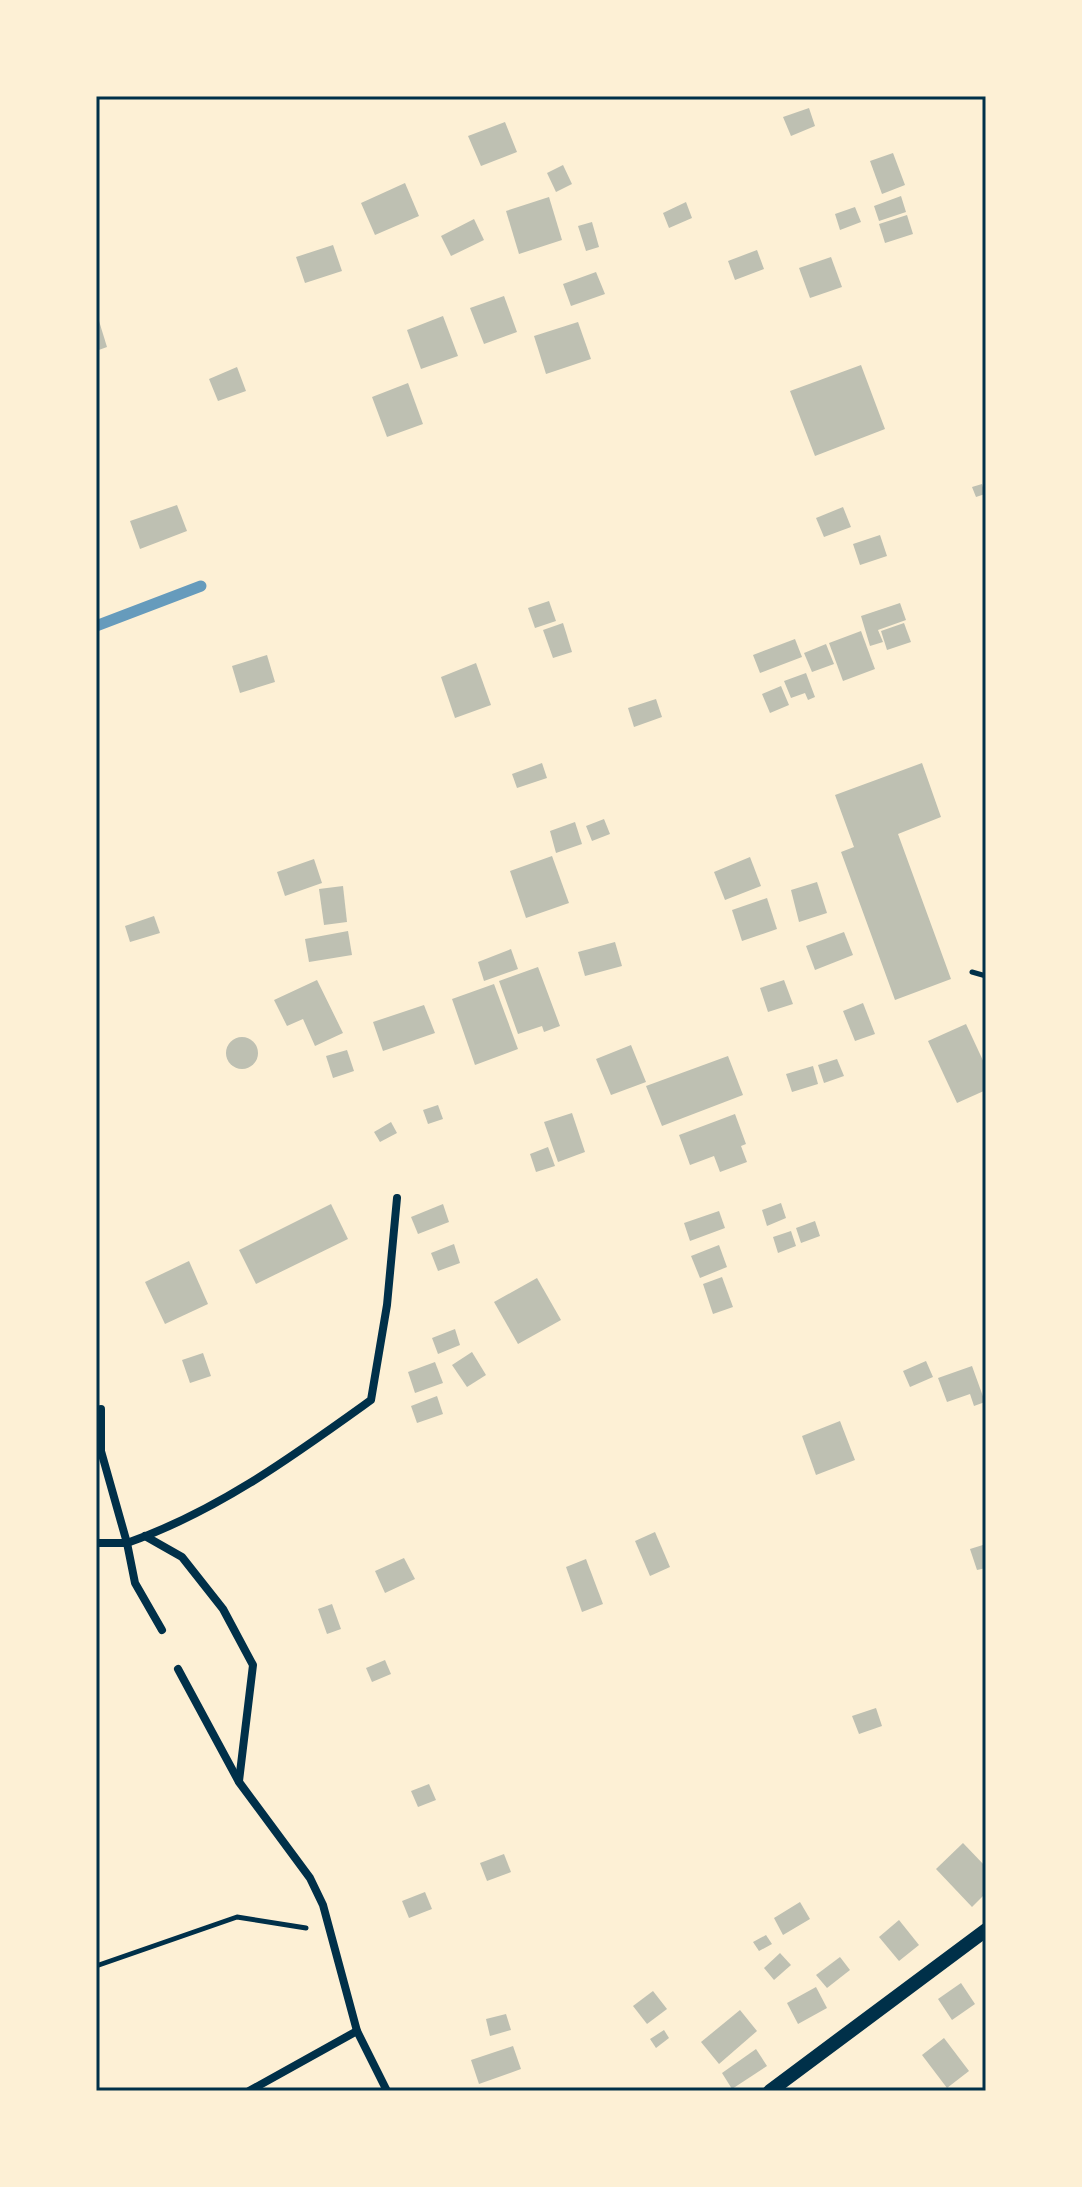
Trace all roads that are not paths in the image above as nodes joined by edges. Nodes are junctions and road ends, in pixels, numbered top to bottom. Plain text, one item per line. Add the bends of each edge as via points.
1 (397, 1198) dead end
2 (101, 1409) dead end
3 (145, 1536) junction
4 (96, 1543) edge
5 (127, 1543) junction
6 (162, 1630) dead end
7 (178, 1669) dead end
8 (239, 1782) junction
9 (986, 1930) edge
10 (357, 2031) junction
11 (249, 2091) edge
12 (387, 2091) edge
13 (770, 2091) edge

1 - 3 street via 371,1400 273,1471 191,1518
2 - 5 street via 101,1451
3 - 5 street
3 - 8 street via 182,1557 223,1609 253,1665
4 - 5 street
5 - 6 street via 135,1583
7 - 8 street
8 - 10 street via 310,1878
9 - 13 street
10 - 11 street
10 - 12 street

